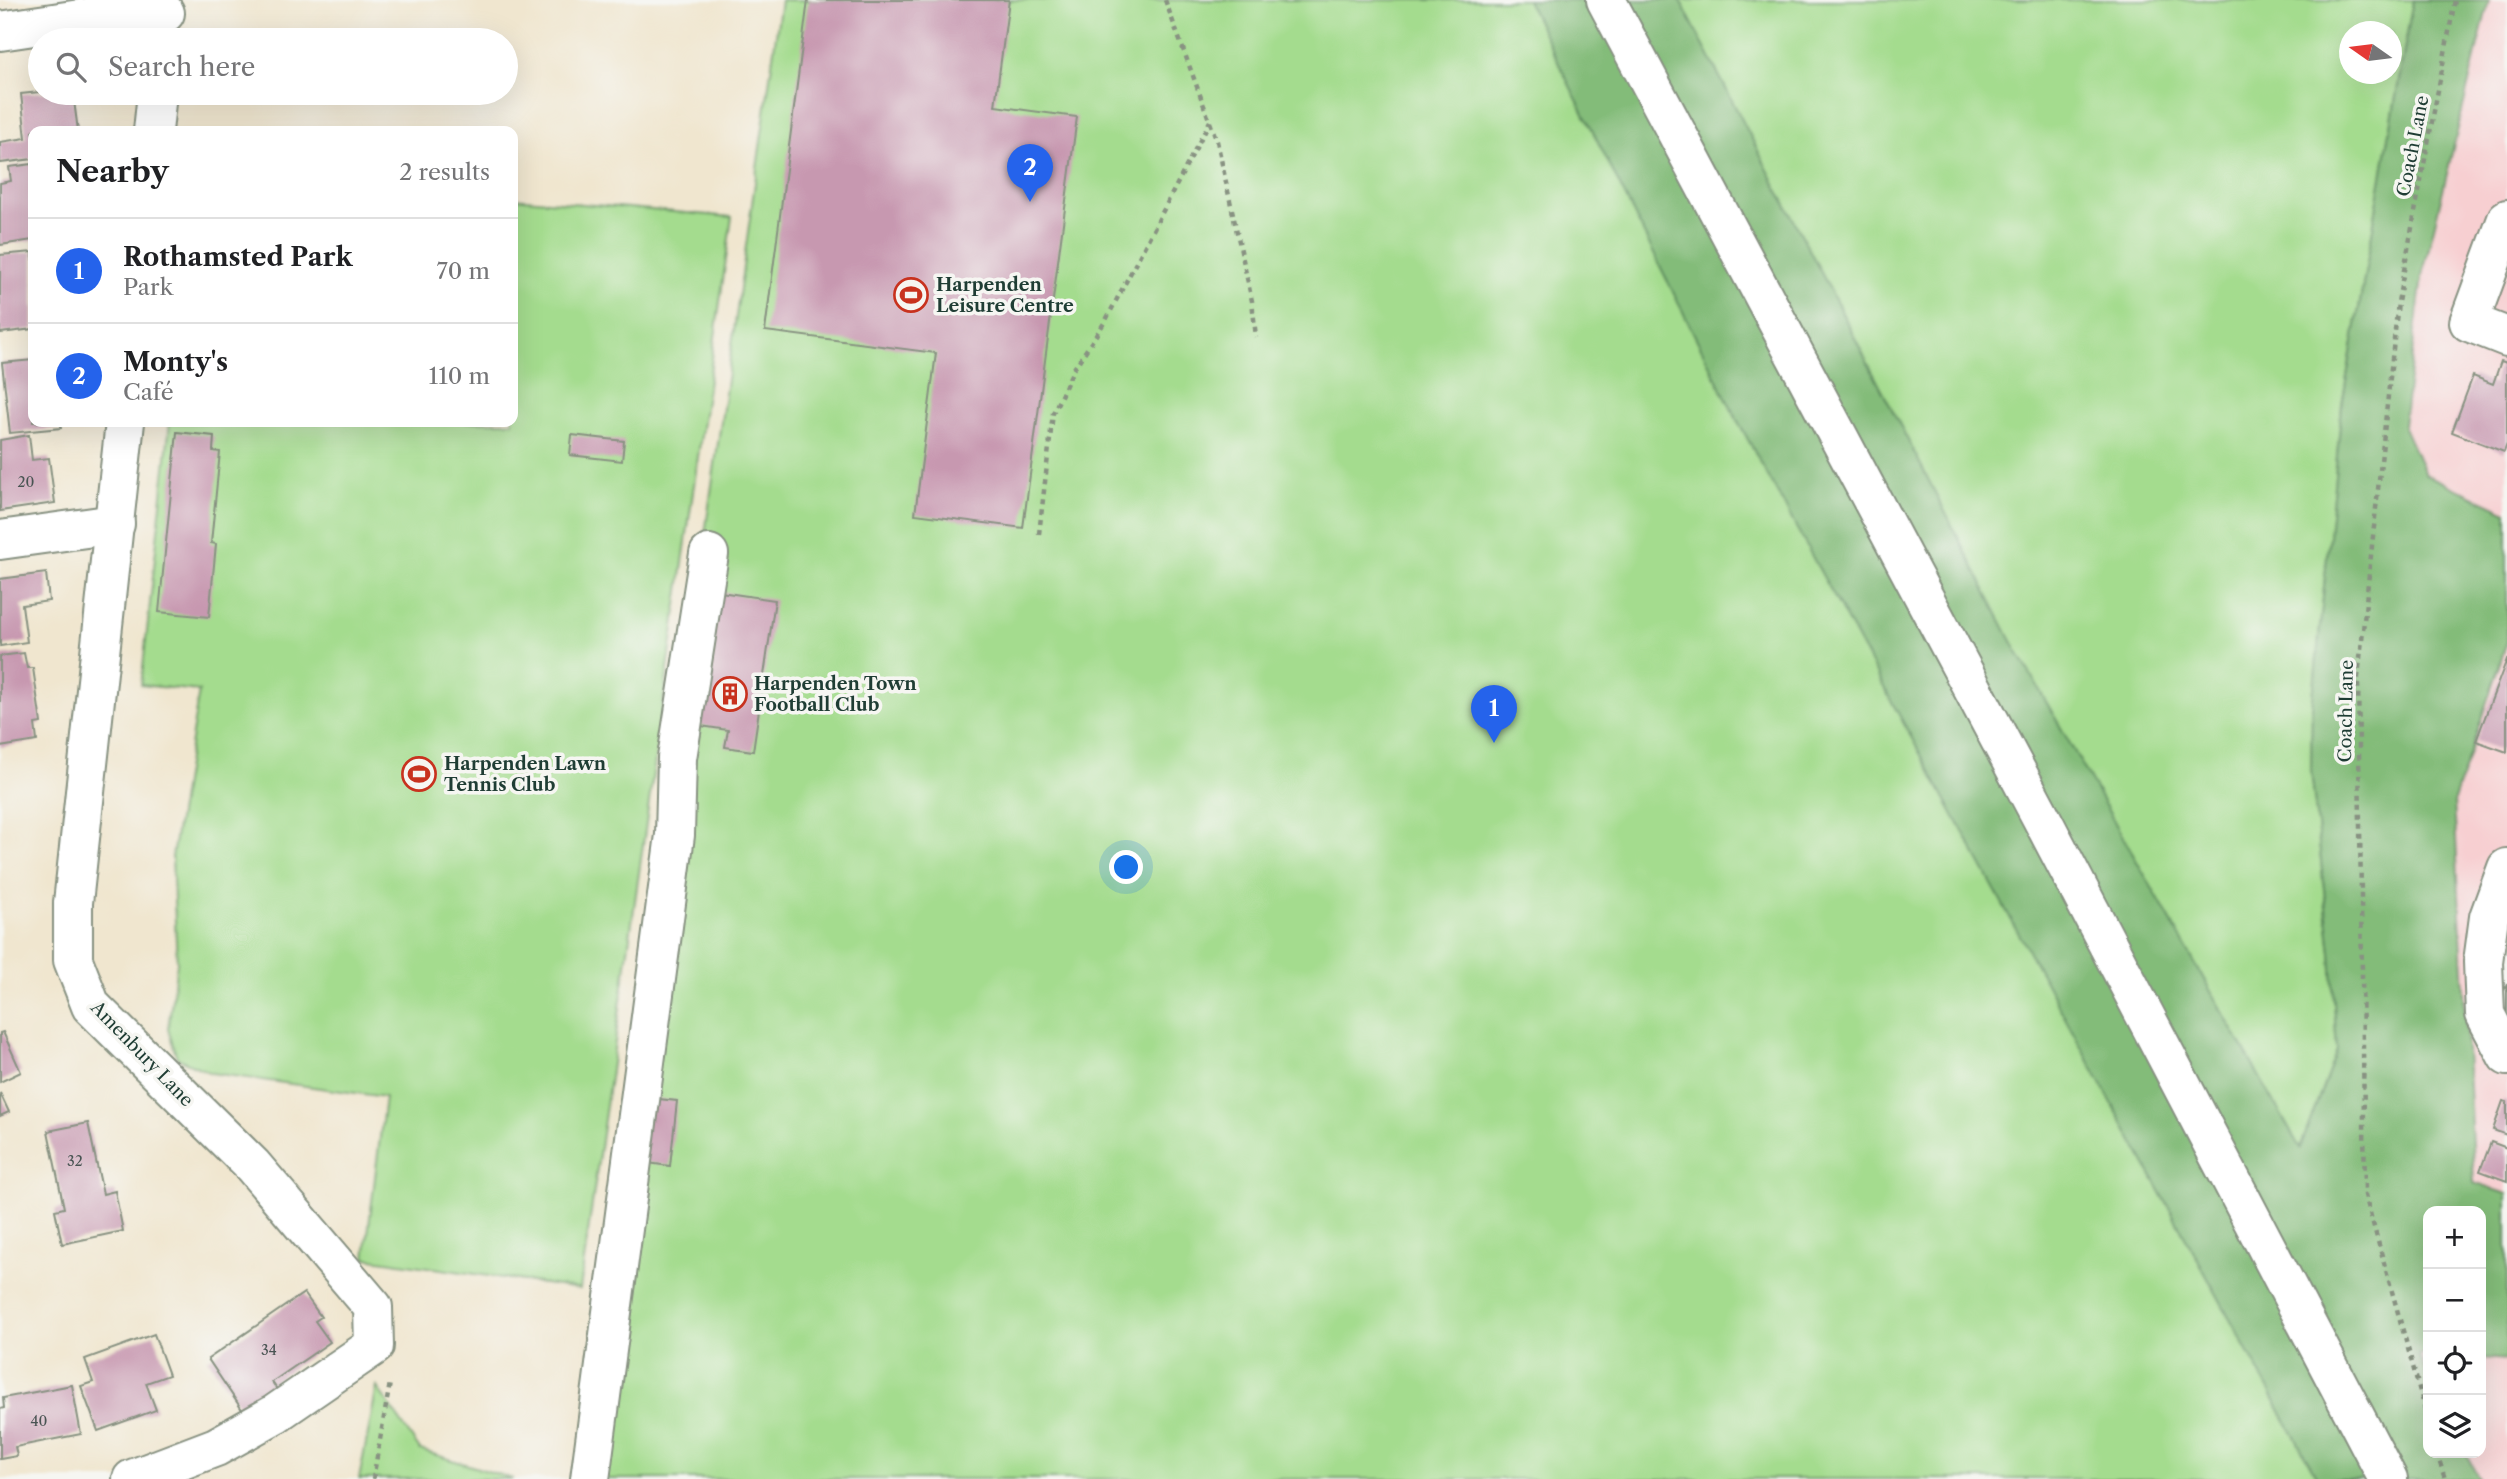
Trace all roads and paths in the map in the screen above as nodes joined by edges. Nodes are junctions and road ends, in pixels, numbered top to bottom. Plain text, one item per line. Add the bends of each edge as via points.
1 (1166, 0) edge
2 (1606, 0) edge
3 (2455, 0) edge
4 (164, 18) edge
5 (0, 31) edge
6 (156, 105) edge
7 (1210, 121) junction
8 (154, 126) edge
9 (2507, 219) edge
10 (1256, 337) dead end
11 (2507, 337) edge
12 (125, 427) edge
13 (115, 524) junction
14 (1039, 534) dead end
15 (0, 540) edge
16 (709, 554) dead end
17 (2507, 868) edge
18 (2507, 1056) edge
19 (374, 1346) junction
20 (2423, 1402) edge
21 (2439, 1458) edge
22 (132, 1479) edge
23 (373, 1479) edge
24 (590, 1479) edge
25 (2388, 1479) edge
26 (2445, 1479) edge

1 - 7 path
2 - 25 street
3 - 20 path, Coach Lane via 2398,302 2358,677 2365,1195
4 - 5 street via 127,12
6 - 8 street
7 - 10 path via 1252,301
7 - 14 path via 1053,413
9 - 11 street via 2469,322
12 - 13 street, Amenbury Lane
13 - 15 street
13 - 19 street, Amenbury Lane via 73,903 73,960 91,1006 253,1166 373,1307
16 - 24 street via 677,758 675,835
17 - 18 street via 2489,917 2483,962 2485,1014
19 - 22 street via 275,1414 216,1447
19 - 23 path via 392,1375
21 - 26 path

